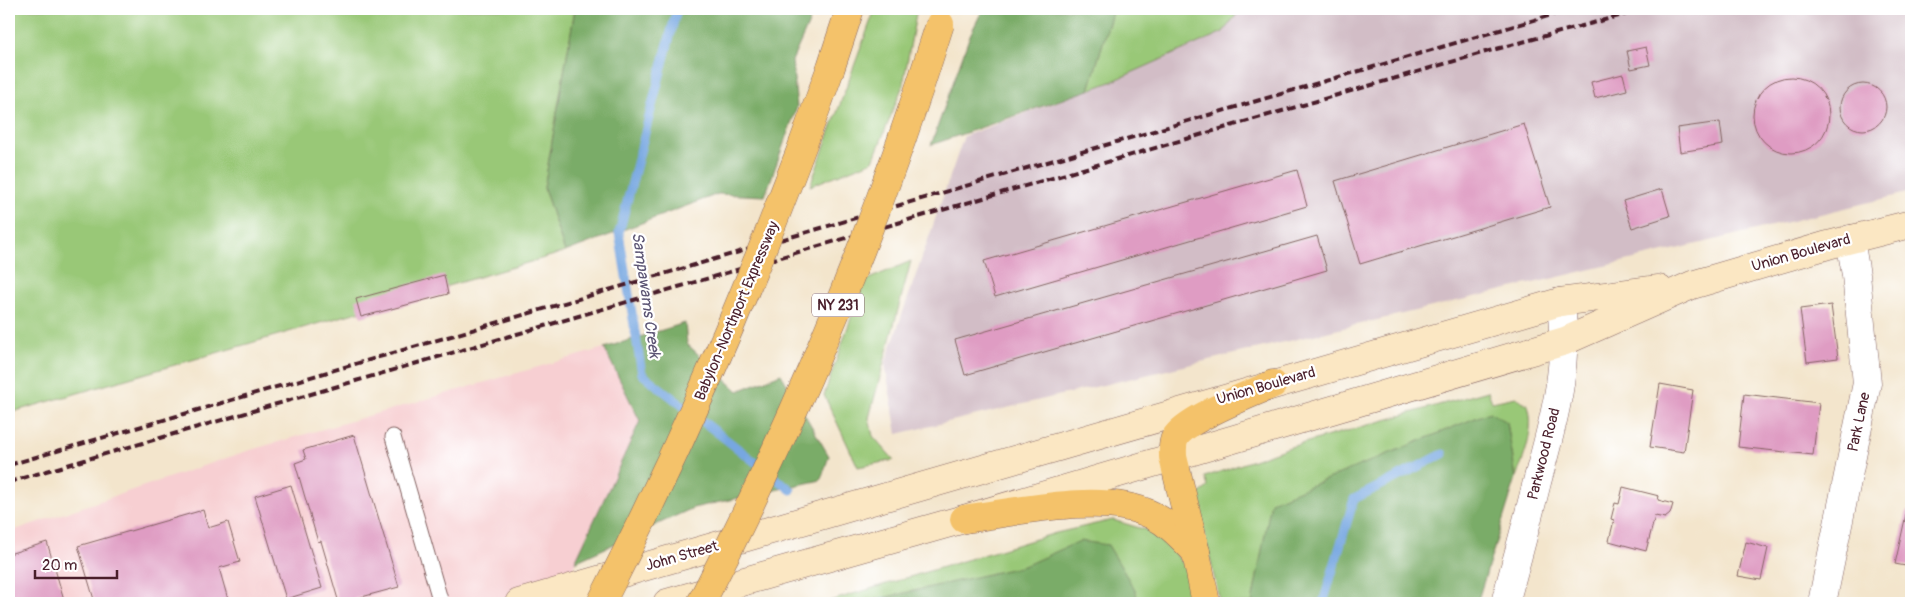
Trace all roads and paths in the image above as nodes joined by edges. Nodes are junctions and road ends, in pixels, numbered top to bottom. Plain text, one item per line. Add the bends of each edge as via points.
1 (850, 9) edge
2 (943, 16) edge
3 (1911, 224) edge
4 (1850, 239) junction
5 (1692, 284) junction
6 (1560, 302) junction
7 (1565, 340) junction
8 (1273, 384) junction
9 (393, 437) dead end
10 (1173, 457) junction
11 (844, 508) joint
12 (964, 519) junction
13 (1196, 553) junction
14 (441, 603) edge
15 (519, 603) edge
16 (601, 603) edge
17 (667, 603) edge
18 (703, 603) edge
19 (1206, 603) edge
20 (1505, 603) edge
21 (1822, 603) edge

1 - 16 main road, Babylon-Northport Expressway, bridge via 792,175 717,360
2 - 18 main road, NY 231, bridge via 848,282 779,443
3 - 4 main road, Union Boulevard
4 - 5 main road, Union Boulevard
4 - 21 street, Park Lane via 1867,383
5 - 6 main road, Union Boulevard
5 - 7 main road, Union Boulevard
6 - 7 street, Parkwood Road
6 - 8 main road, Union Boulevard
7 - 10 main road, Union Boulevard
7 - 20 street, Parkwood Road via 1559,395
8 - 10 main road via 1190,423 1176,437
8 - 11 main road, Union Boulevard
9 - 14 lane
10 - 12 main road, Union Boulevard
10 - 13 main road
11 - 15 main road, John Street
12 - 13 main road via 1057,506 1119,506 1138,509 1168,524
12 - 17 main road, Union Boulevard
13 - 19 main road

